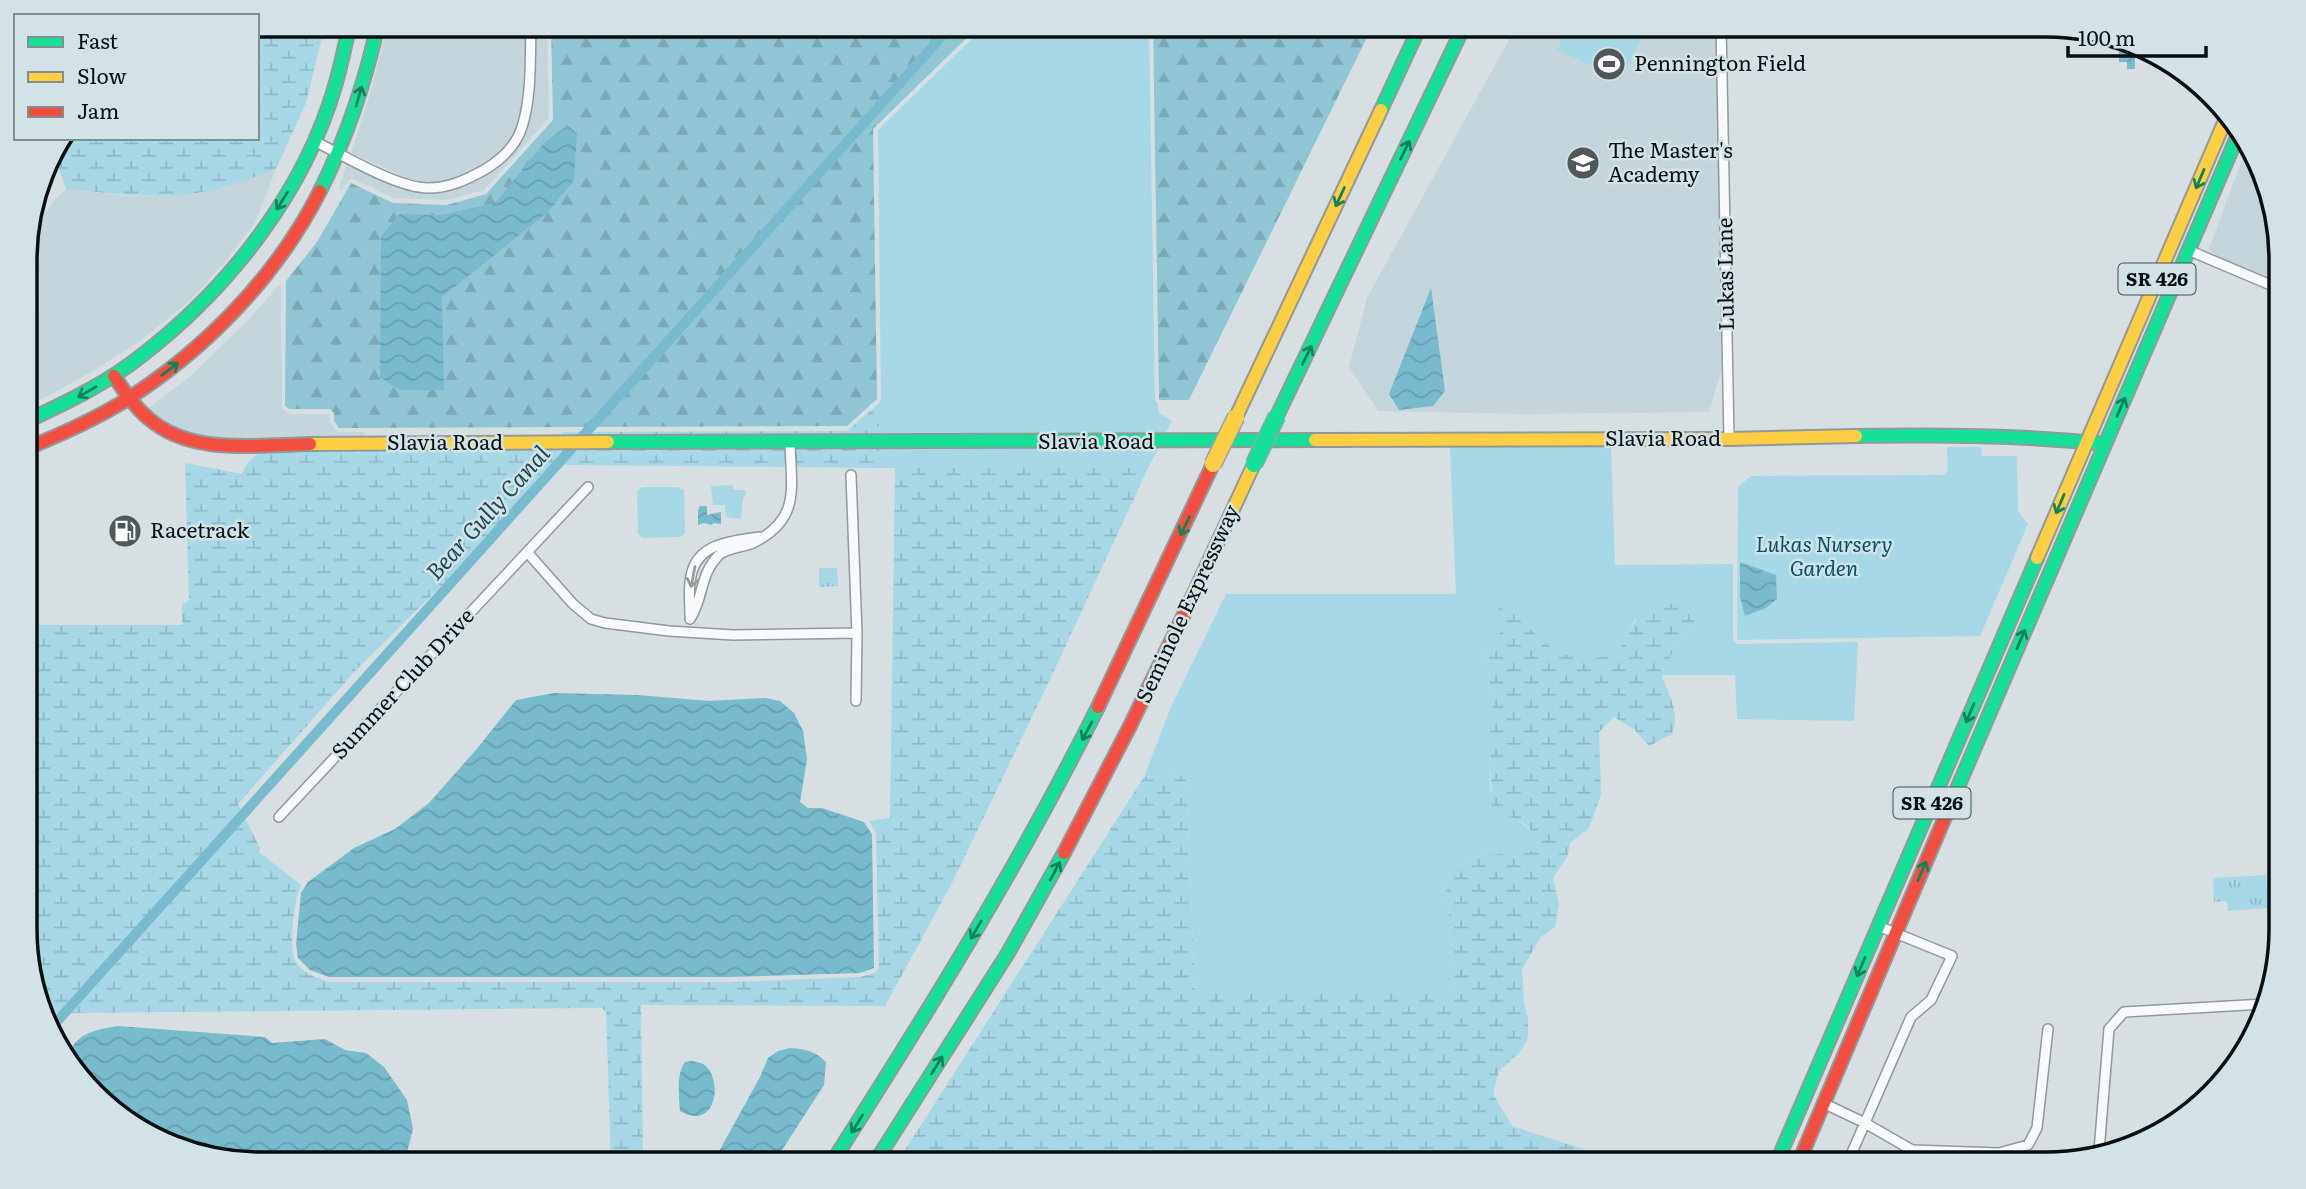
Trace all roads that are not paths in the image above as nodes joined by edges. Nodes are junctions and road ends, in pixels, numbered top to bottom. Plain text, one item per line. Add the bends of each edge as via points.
1 (347, 37) edge
2 (375, 37) edge
3 (530, 37) edge
4 (1415, 37) edge
5 (1459, 37) edge
6 (1721, 37) edge
7 (2223, 125) edge
8 (2216, 140) junction
9 (314, 141) junction
10 (2235, 141) edge
11 (339, 153) junction
12 (2216, 185) junction
13 (2188, 250) junction
14 (2269, 284) edge
15 (114, 376) junction
16 (128, 400) junction
17 (37, 416) edge
18 (1730, 439) junction
19 (2087, 442) junction
20 (790, 443) junction
21 (37, 444) edge
22 (2105, 444) junction
23 (851, 475) dead end
24 (588, 487) dead end
25 (764, 536) junction
26 (527, 552) junction
27 (690, 619) junction
28 (690, 631) junction
29 (857, 633) junction
30 (856, 701) dead end
31 (279, 817) dead end
32 (1878, 926) junction
33 (1895, 933) junction
34 (2256, 1004) edge
35 (2049, 1029) dead end
36 (1823, 1103) junction
37 (1865, 1123) junction
38 (2099, 1145) edge
39 (838, 1152) edge
40 (882, 1152) edge
41 (1781, 1152) edge
42 (1803, 1152) edge
43 (1852, 1152) edge
44 (1969, 1152) edge
45 (2002, 1152) edge

1 - 9 main road
11 -> 2 main road
3 - 11 street via 522,129 506,155 486,169 447,186 426,188
4 -> 39 main road, Seminole Expressway, bridge via 1102,701 969,942
40 -> 5 main road, Seminole Expressway, bridge via 981,994 1100,788
6 - 18 street, Lukas Lane
7 - 8 main road, SR 426
8 - 12 main road
8 -> 19 main road, SR 426
9 - 11 street
9 -> 15 main road via 294,182 233,271 162,341
10 - 12 main road, SR 426
16 -> 11 main road via 210,335 253,290 287,247
12 - 13 main road, SR 426
13 - 14 street
22 -> 13 main road, SR 426
15 - 16 main road, Slavia Road
15 -> 17 main road
16 - 20 main road, Slavia Road via 176,436 231,446
16 - 21 main road
18 - 19 main road, Slavia Road via 1927,435
18 - 20 main road, Slavia Road
19 - 22 main road, Slavia Road
19 -> 32 main road, SR 426
20 - 25 street via 791,502 782,521
33 -> 22 main road, SR 426
23 - 29 street
24 - 26 street, Summer Club Drive
25 - 27 street via 717,557 704,576
25 -> 27 street via 704,551 691,575
26 - 28 street via 591,619
26 - 31 street, Summer Club Drive
27 - 28 street
28 - 29 street
29 - 30 street
32 - 33 street
32 -> 41 main road, SR 426
33 - 36 main road, SR 426
33 - 37 street via 1952,957 1931,1000 1911,1017
34 - 38 street via 2124,1012 2109,1029
35 - 45 street via 2037,1128 2028,1145
36 - 37 street
36 - 42 main road, SR 426
37 - 43 street
37 - 44 street via 1912,1150

